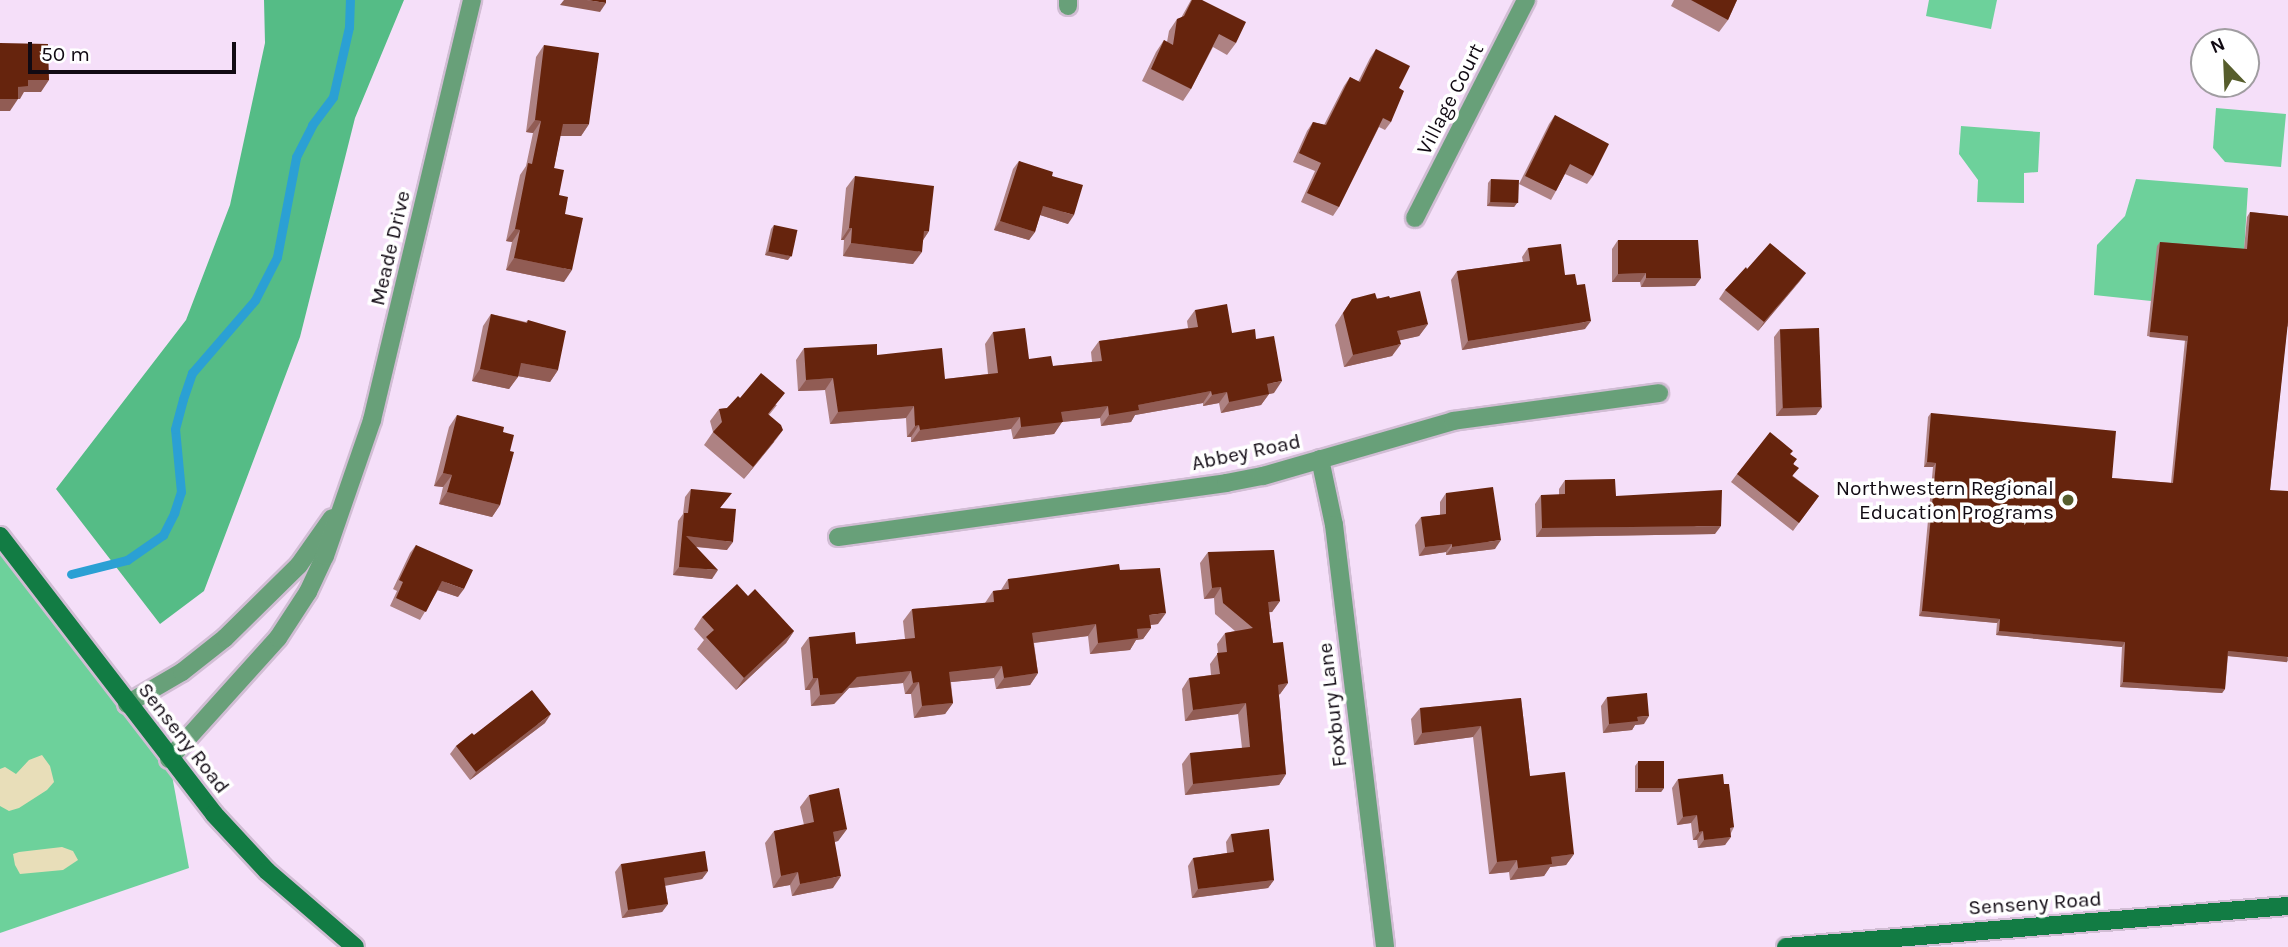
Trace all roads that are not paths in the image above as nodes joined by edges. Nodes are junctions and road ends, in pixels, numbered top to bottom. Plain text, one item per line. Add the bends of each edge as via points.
1 (472, 0) edge
2 (1526, 0) edge
3 (1415, 218) dead end
4 (1659, 393) dead end
5 (1320, 459) junction
6 (342, 503) junction
7 (0, 536) edge
8 (838, 537) dead end
9 (127, 704) junction
10 (169, 759) junction
11 (2288, 906) edge
12 (1950, 940) edge
13 (355, 947) edge
14 (1385, 947) edge
15 (1786, 947) edge

1 - 6 street, Meade Drive via 372,420
2 - 3 street, Village Court
4 - 5 street, Abbey Road via 1453,421
5 - 8 street, Abbey Road via 1226,483
5 - 14 street, Foxbury Lane via 1334,525
6 - 9 street, Meade Drive via 299,565 266,600 182,672
6 - 10 street, Meade Drive via 308,592 278,638
7 - 9 main road, Senseny Road
9 - 10 main road, Senseny Road
10 - 13 main road, Senseny Road via 267,870
11 - 12 main road, Senseny Road
12 - 15 main road, Senseny Road

